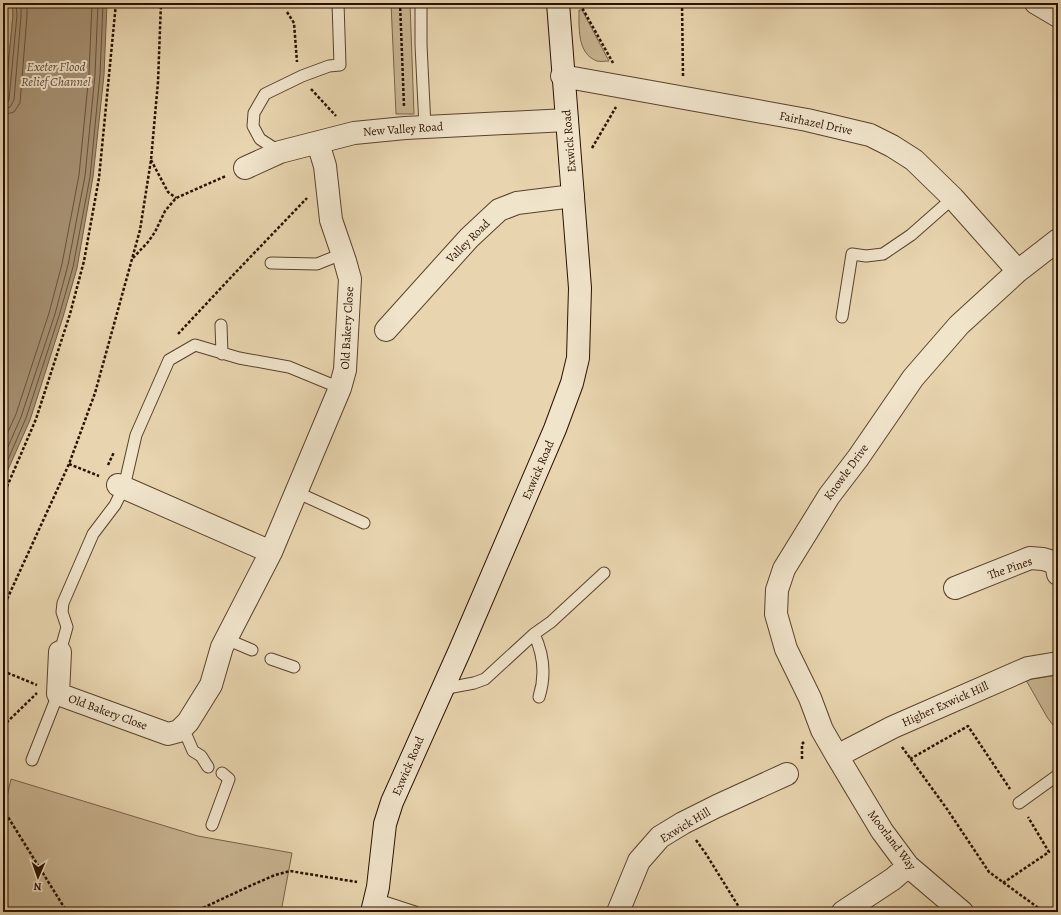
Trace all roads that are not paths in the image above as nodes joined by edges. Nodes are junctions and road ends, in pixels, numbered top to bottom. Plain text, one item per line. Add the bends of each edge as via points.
1 (338, 3) edge
2 (421, 3) edge
3 (558, 3) edge
4 (1036, 3) edge
5 (1058, 16) edge
6 (562, 76) junction
7 (567, 120) junction
8 (415, 127) junction
9 (318, 143) junction
10 (280, 152) junction
11 (245, 168) road end
12 (573, 188) junction
13 (953, 198) junction
14 (1058, 240) edge
15 (342, 254) junction
16 (271, 263) dead end
17 (1018, 271) junction
18 (842, 317) dead end
19 (221, 325) dead end
20 (386, 330) dead end
21 (222, 354) junction
22 (340, 388) junction
23 (115, 483) junction
24 (296, 492) junction
25 (364, 523) dead end
26 (271, 552) junction
27 (604, 573) dead end
28 (1058, 574) edge
29 (955, 588) dead end
30 (534, 634) junction
31 (226, 639) junction
32 (252, 650) dead end
33 (60, 652) joint
34 (271, 659) dead end
35 (1058, 663) edge
36 (294, 667) dead end
37 (442, 689) junction
38 (51, 690) junction
39 (539, 697) dead end
40 (179, 731) junction
41 (837, 756) junction
42 (32, 760) dead end
43 (208, 767) dead end
44 (222, 773) dead end
45 (787, 774) road end
46 (1058, 775) edge
47 (1020, 803) road end
48 (212, 825) dead end
49 (908, 866) junction
50 (375, 899) edge
51 (415, 912) edge
52 (618, 912) edge
53 (843, 912) edge
54 (962, 912) edge

1 - 10 lane via 340,65 329,66 302,76 265,94 254,113 252,126 260,139
2 - 8 lane via 421,45
3 - 6 street, Exwick Road
4 - 5 street
6 - 7 street, Exwick Road
6 - 13 street, Fairhazel Drive via 808,120 870,135 914,160
7 - 8 street, New Valley Road
7 - 12 street, Exwick Road
8 - 9 street, New Valley Road via 354,133
9 - 10 street, New Valley Road
9 - 15 street, Old Bakery Close via 325,166 331,220
10 - 11 street, New Valley Road
12 - 20 street, Valley Road via 517,202 499,210 469,238
12 - 37 street, Exwick Road via 580,288 578,358 572,383 555,429
13 - 17 street, Fairhazel Drive
13 - 18 lane via 911,235 882,254 852,254
14 - 17 street, Knowle Drive
15 - 16 lane via 317,264
15 - 22 street, Old Bakery Close via 350,279 345,370
17 - 41 street, Knowle Drive via 959,325 913,378 829,496 784,569 777,590 776,614 786,649 810,698 822,730
19 - 21 lane
21 - 22 lane, Old Bakery Close via 289,366
21 - 23 lane, Old Bakery Close via 195,345 169,360
22 - 24 street, Old Bakery Close
23 - 26 street
23 - 33 lane, Old Bakery Close via 114,505 93,534 63,603 62,612 67,627
24 - 25 lane
24 - 26 street, Old Bakery Close
26 - 31 street, Old Bakery Close
27 - 30 lane via 551,622
28 - 29 street, The Pines via 1053,562 1030,558
30 - 37 lane via 485,679
30 - 39 lane via 540,646 543,669 544,684
31 - 32 lane
31 - 40 street, Old Bakery Close via 211,685 188,722
33 - 38 street, Old Bakery Close
34 - 36 lane
35 - 41 street, Higher Exwick Hill via 1028,668 893,727
37 - 50 street, Exwick Road via 392,802 385,824
38 - 40 street, Old Bakery Close via 168,734
38 - 42 lane
40 - 43 lane via 187,737 193,751 201,756
41 - 49 street, Moorland Way via 882,831
44 - 48 lane via 230,779
45 - 52 street, Exwick Hill via 717,806 660,837 639,861
46 - 47 lane
49 - 53 street
49 - 54 street, Moorland Way
50 - 51 lane

